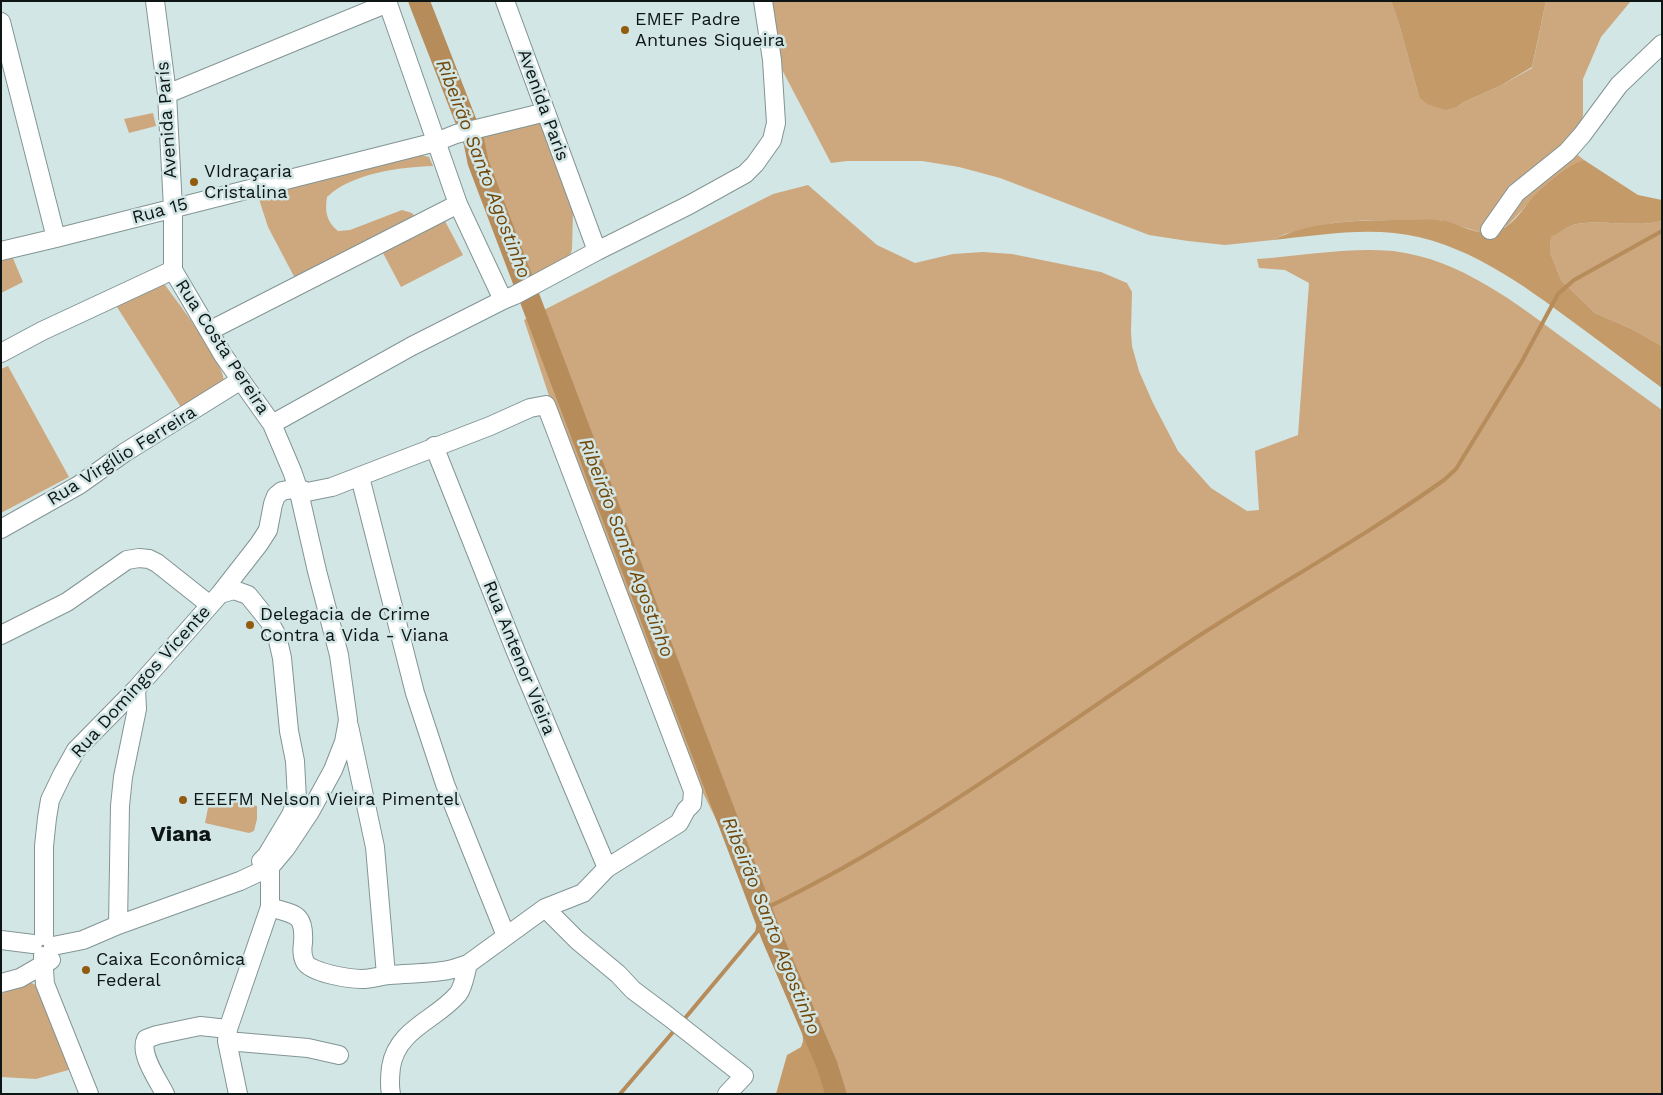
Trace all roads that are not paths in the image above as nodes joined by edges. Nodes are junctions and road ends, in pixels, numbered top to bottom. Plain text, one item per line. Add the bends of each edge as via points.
1 (155, 1) edge
2 (505, 1) edge
3 (763, 1) edge
4 (387, 2) edge
5 (1, 22) edge
6 (1662, 44) edge
7 (167, 94) junction
8 (546, 112) junction
9 (436, 142) junction
10 (458, 204) junction
11 (173, 208) junction
12 (1490, 230) dead end
13 (56, 238) junction
14 (1, 251) edge
15 (597, 251) junction
16 (173, 270) junction
17 (509, 298) junction
18 (209, 331) junction
19 (1, 353) edge
20 (241, 380) junction
21 (272, 424) junction
22 (434, 446) junction
23 (360, 477) junction
24 (298, 488) junction
25 (1, 529) edge
26 (215, 599) junction
27 (1, 635) edge
28 (136, 689) junction
29 (348, 720) junction
30 (268, 861) junction
31 (607, 868) junction
32 (270, 907) junction
33 (544, 908) junction
34 (118, 925) junction
35 (506, 936) junction
36 (1, 940) edge
37 (42, 951) junction
38 (468, 964) junction
39 (386, 975) junction
40 (1, 982) edge
41 (228, 1035) junction
42 (339, 1055) dead end
43 (730, 1090) edge
44 (235, 1091) edge
45 (89, 1094) edge
46 (165, 1094) edge
47 (392, 1094) edge

1 - 7 street, Avenida París
2 - 8 street, Avenida Paris
3 - 15 street via 772,60 776,123 772,140 745,174
4 - 7 street
4 - 9 street
5 - 13 street
6 - 12 street via 1619,85 1567,152 1516,193
7 - 11 street, Avenida París
8 - 9 street, Rua 15
8 - 15 street, Avenida Paris
9 - 10 street
9 - 11 street, Rua 15
10 - 17 street
10 - 18 street
11 - 13 street, Rua 15
11 - 16 street, Avenida París
13 - 14 street, Rua 15
15 - 17 street
16 - 18 street, Rua Costa Pereira
16 - 19 street
17 - 21 street via 412,346
18 - 20 street, Rua Costa Pereira
20 - 21 street, Rua Costa Pereira
20 - 25 street, Rua Virgílio Ferreira via 124,453 80,485
21 - 24 street, Rua Costa Pereira
22 - 23 street
22 - 31 street, Rua Antenor Vieira
22 - 31 street via 530,408 546,405 693,791 692,804 679,823
23 - 24 street via 316,492
23 - 35 street via 415,693 445,784
24 - 26 street, Rua Domingos Vicente via 282,491 276,496 268,530
24 - 29 street via 339,655
26 - 27 street via 149,559 131,558 67,602
26 - 28 street, Rua Domingos Vicente
26 - 30 street via 234,590 248,596 269,621 277,636 282,658 297,799
28 - 34 street via 137,709 121,800
28 - 37 street, Rua Domingos Vicente via 76,750 50,800 44,846
29 - 30 street via 333,770 310,812 286,848
29 - 39 street via 375,847
30 - 32 street
30 - 34 street via 253,876
31 - 33 street via 583,894
32 - 39 street via 293,914 302,923 303,956 308,966 346,978
32 - 41 street
33 - 35 street
33 - 43 street via 633,990 744,1076
34 - 37 street via 83,940
35 - 38 street
36 - 37 street
37 - 40 street
37 - 45 street, Rua Domingos Vicente via 48,992
38 - 39 street via 446,970
38 - 47 street via 458,993 399,1045 391,1066
41 - 42 street
41 - 44 street
41 - 46 street via 200,1026 146,1039 147,1060

